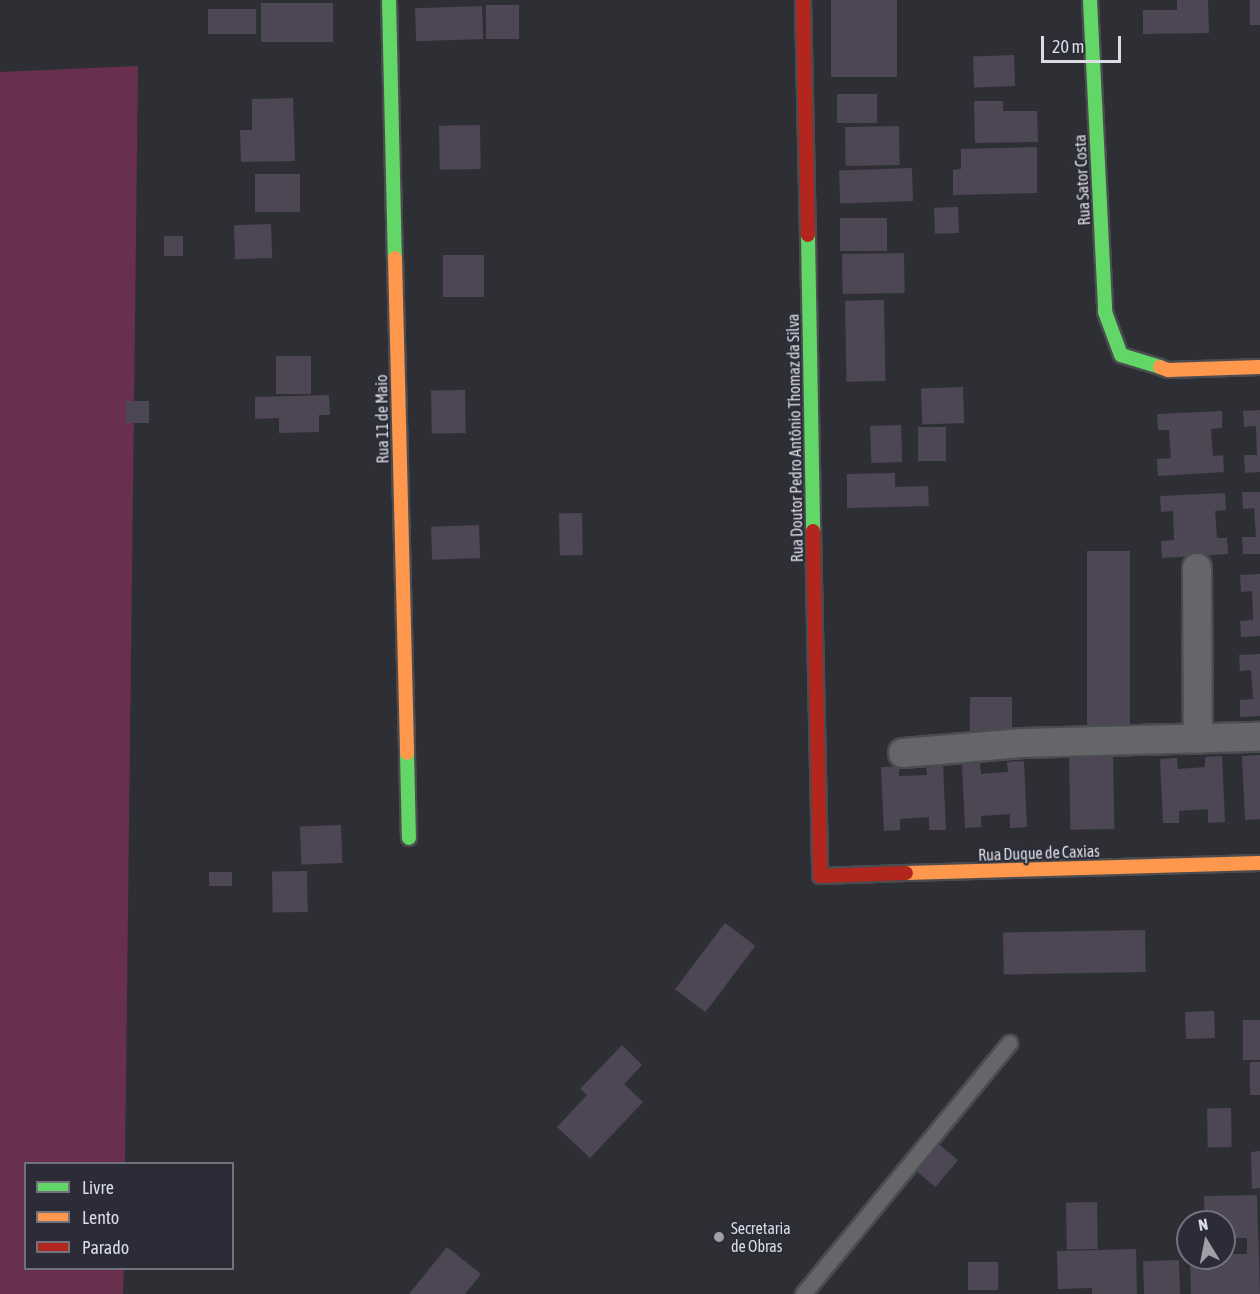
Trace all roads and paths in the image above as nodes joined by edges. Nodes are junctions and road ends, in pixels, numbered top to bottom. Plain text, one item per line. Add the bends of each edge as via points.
1 (389, 0) edge
2 (803, 0) edge
3 (1090, 0) edge
4 (1260, 367) edge
5 (1197, 568) dead end
6 (1260, 737) edge
7 (1198, 739) junction
8 (903, 753) dead end
9 (409, 838) dead end
10 (1260, 863) edge
11 (820, 876) joint
12 (1009, 1043) dead end
13 (803, 1294) edge

1 - 9 street, Rua 11 de Maio
2 - 11 street, Rua Doutor Pedro Antônio Thomaz da Silva
3 - 4 street, Rua Sator Costa via 1105,312 1121,355 1168,370
5 - 7 street
6 - 7 street
7 - 8 street via 1023,743
10 - 11 street, Rua Duque de Caxias
12 - 13 lane

